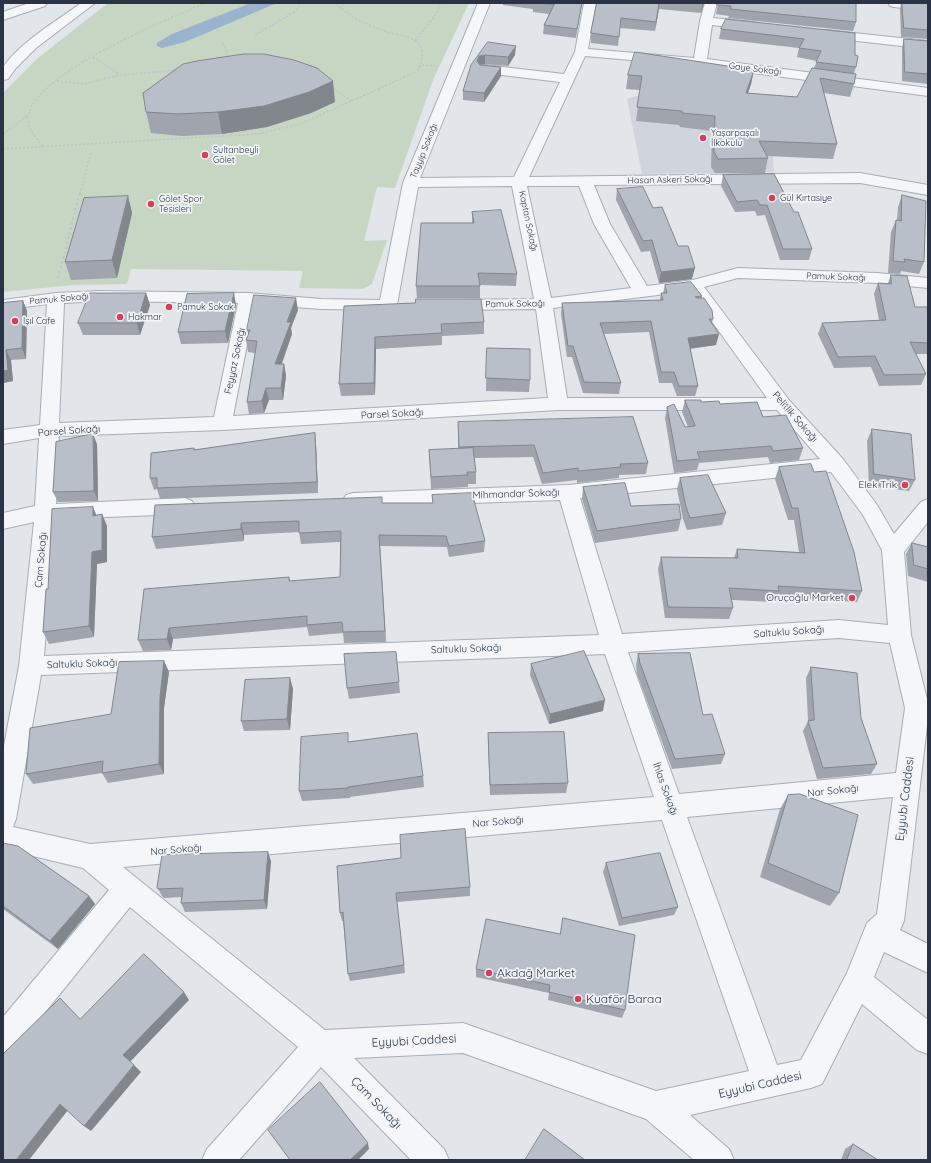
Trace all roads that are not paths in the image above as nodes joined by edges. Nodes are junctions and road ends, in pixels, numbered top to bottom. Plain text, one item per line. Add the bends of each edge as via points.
1 (40, 3) edge
2 (89, 3) edge
3 (484, 3) edge
4 (590, 3) edge
5 (711, 3) edge
6 (894, 3) edge
7 (928, 7) edge
8 (3, 16) edge
9 (706, 21) junction
10 (762, 27) edge
11 (817, 33) edge
12 (928, 45) edge
13 (581, 52) junction
14 (700, 62) junction
15 (7, 65) edge
16 (485, 69) edge
17 (3, 76) edge
18 (568, 79) junction
19 (928, 92) edge
20 (585, 181) junction
21 (519, 182) junction
22 (410, 183) junction
23 (928, 190) edge
24 (928, 283) edge
25 (694, 285) junction
26 (642, 292) junction
27 (56, 298) junction
28 (248, 298) junction
29 (544, 304) junction
30 (3, 305) edge
31 (396, 305) joint
32 (435, 305) edge
33 (558, 404) junction
34 (782, 404) junction
35 (222, 423) junction
36 (50, 430) junction
37 (3, 437) edge
38 (836, 464) junction
39 (568, 492) junction
40 (338, 501) edge
41 (204, 506) edge
42 (928, 507) edge
43 (45, 512) junction
44 (3, 521) edge
45 (893, 550) junction
46 (900, 635) junction
47 (613, 644) junction
48 (31, 666) junction
49 (923, 712) edge
50 (906, 784) junction
51 (672, 807) junction
52 (3, 819) edge
53 (3, 837) edge
54 (90, 857) junction
55 (127, 888) junction
56 (876, 933) junction
57 (928, 959) edge
58 (858, 982) junction
59 (928, 1039) edge
60 (3, 1040) edge
61 (320, 1045) junction
62 (768, 1083) junction
63 (656, 1107) junction
64 (218, 1160) edge
65 (433, 1160) edge
66 (718, 1160) edge

1 - 8 street
2 - 15 street
3 - 22 street, Tayyip Sokağı
4 - 13 street, Kaptan Sokağı
5 - 9 street
6 - 7 street
9 - 10 street
9 - 14 street
11 - 12 street
13 - 14 street, Gaye Sokağı
13 - 18 street, Kaptan Sokağı
14 - 19 street, Gaye Sokağı
15 - 17 street
16 - 18 street
18 - 21 street, Kaptan Sokağı
20 - 21 street, Hasan Askeri Sokağı
20 - 23 street, Hasan Askeri Sokağı via 860,178
20 - 26 street via 601,221
21 - 22 street, Hasan Askeri Sokağı
21 - 29 street, Kaptan Sokağı
22 - 31 street, Tayyip Sokağı
24 - 25 street, Pamuk Sokağı via 877,278 738,273
25 - 26 street, Pamuk Sokağı
25 - 34 street, Pelitlik Sokağı
26 - 29 street, Pamuk Sokağı
27 - 28 street, Pamuk Sokağı
27 - 30 street, Pamuk Sokağı
27 - 36 street, Çam Sokağı
28 - 31 street, Pamuk Sokağı via 354,306
28 - 35 street, Feyyaz Sokağı
29 - 32 street, Pamuk Sokağı
29 - 33 street, Kaptan Sokağı
33 - 34 street, Parsel Sokağı
33 - 35 street, Parsel Sokağı
34 - 38 street, Pelitlik Sokağı
35 - 36 street, Parsel Sokağı
36 - 37 street, Parsel Sokağı
36 - 43 street, Çam Sokağı
38 - 39 street, Mihmandar Sokağı
38 - 45 street, Pelitlik Sokağı via 870,510
39 - 40 street, Mihmandar Sokağı
39 - 47 street, İhlas Sokağı
41 - 43 street
42 - 45 street
43 - 44 street
43 - 48 street, Çam Sokağı
45 - 46 street, Eyyubi Caddesi
46 - 47 street, Saltuklu Sokağı via 839,629
46 - 49 street, Eyyubi Caddesi
47 - 48 street, Saltuklu Sokağı
47 - 51 street, İhlas Sokağı
48 - 52 street, Çam Sokağı
49 - 50 street, Eyyubi Caddesi
50 - 51 street, Nar Sokağı
50 - 56 street, Eyyubi Caddesi via 890,921
51 - 54 street, Nar Sokağı
51 - 62 street, İhlas Sokağı
53 - 54 street
54 - 55 street, Çam Sokağı
55 - 60 street
55 - 61 street, Çam Sokağı
56 - 57 street
56 - 58 street, Eyyubi Caddesi
58 - 59 street
58 - 62 street, Eyyubi Caddesi via 811,1073
61 - 63 street, Eyyubi Caddesi via 463,1038
61 - 64 street
61 - 65 street, Çam Sokağı
62 - 63 street, Eyyubi Caddesi
63 - 66 street

